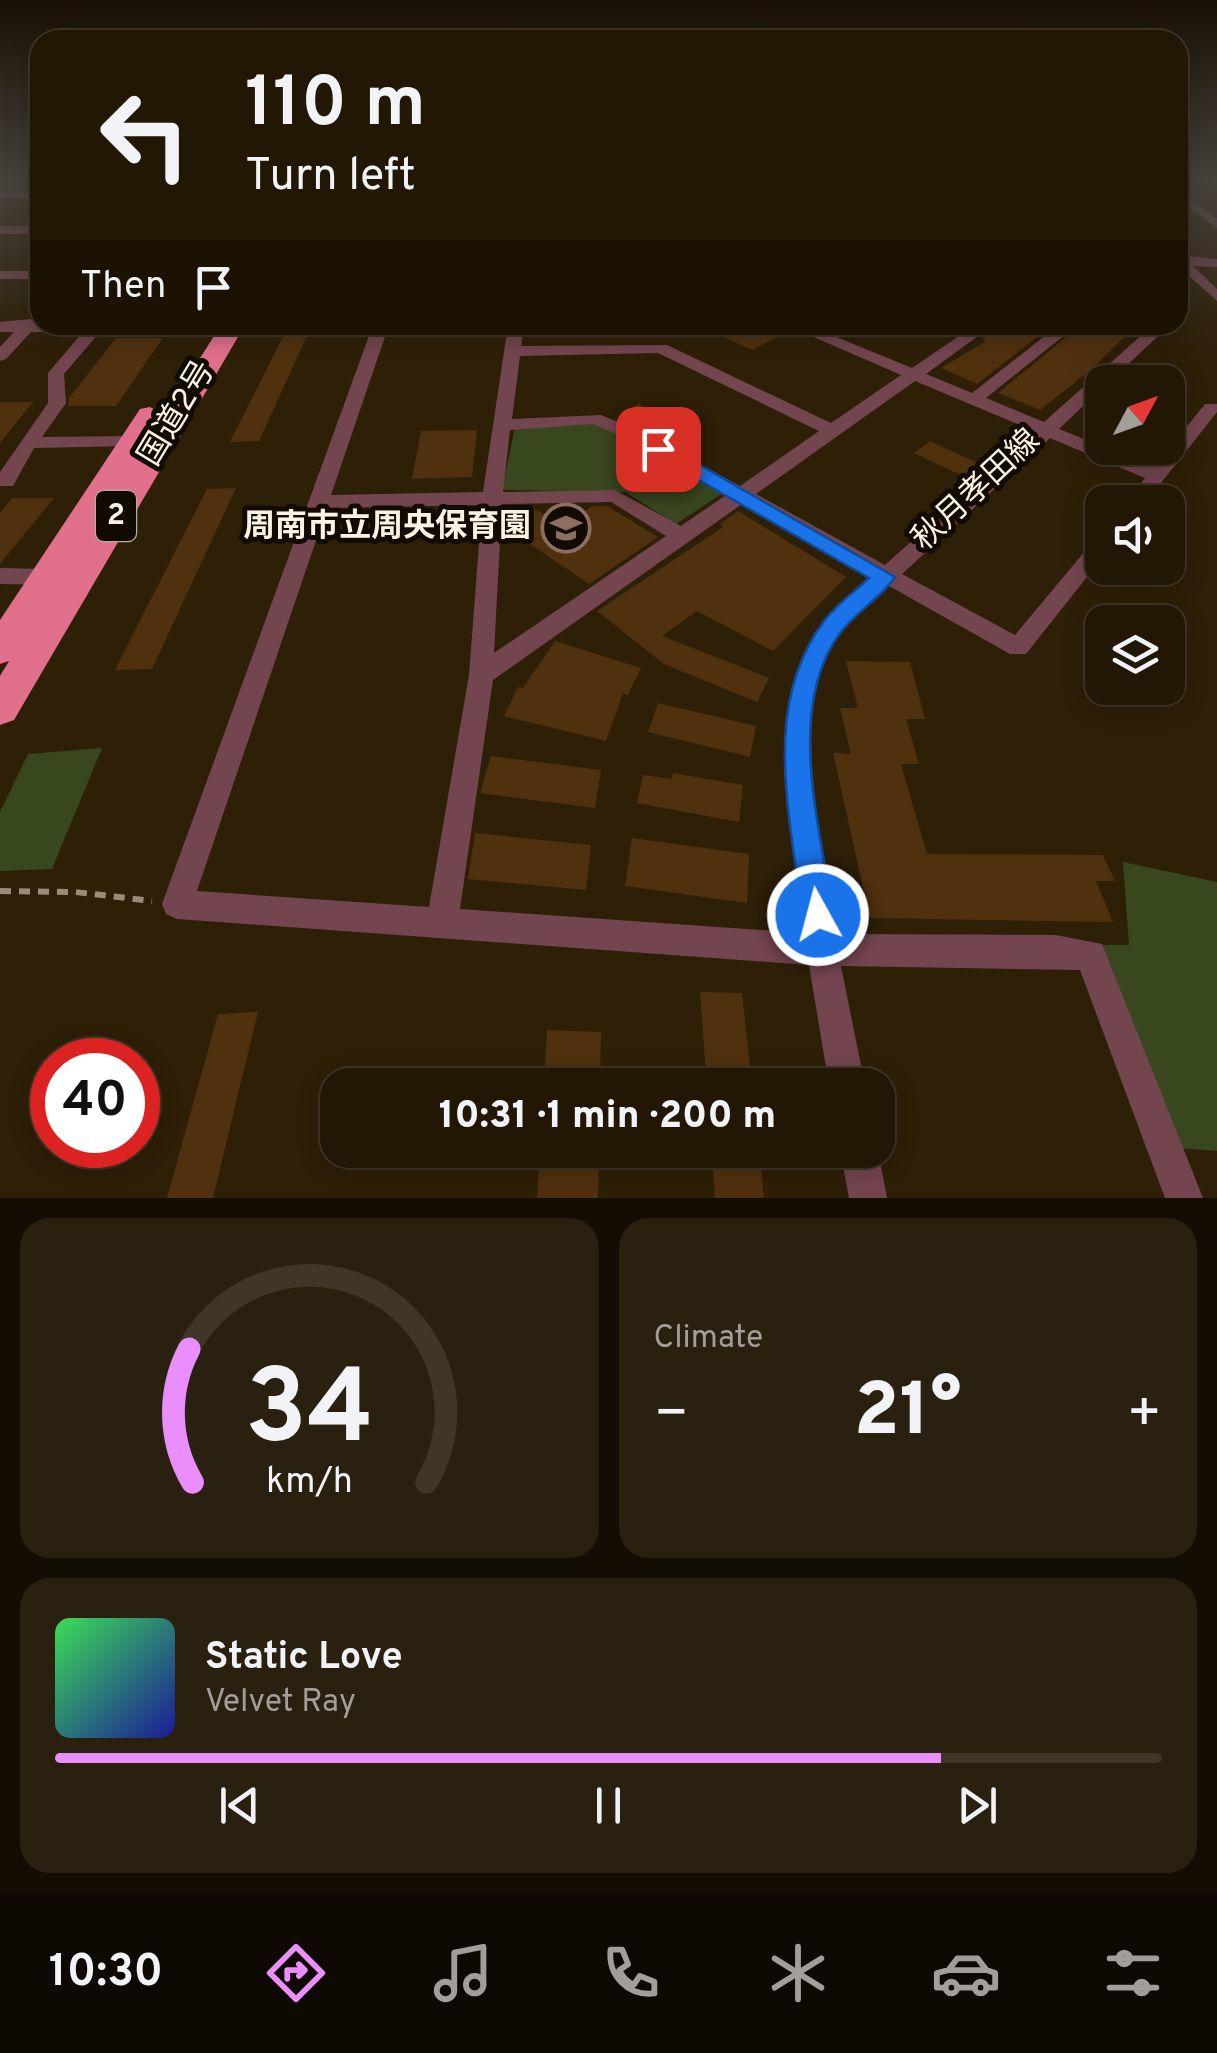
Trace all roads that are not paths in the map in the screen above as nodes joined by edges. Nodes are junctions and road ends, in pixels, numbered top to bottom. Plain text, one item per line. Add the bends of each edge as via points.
1 (1188, 261) edge
2 (1217, 263) edge
3 (1188, 268) edge
4 (0, 275) edge
5 (30, 275) edge
6 (1217, 297) edge
7 (30, 324) edge
8 (0, 327) edge
9 (26, 328) junction
10 (30, 328) edge
11 (89, 335) edge
12 (209, 335) edge
13 (210, 335) edge
14 (377, 335) edge
15 (515, 335) edge
16 (821, 335) edge
17 (970, 335) edge
18 (1056, 335) edge
19 (1151, 335) edge
20 (514, 351) junction
21 (0, 356) edge
22 (912, 375) junction
23 (974, 399) junction
24 (1211, 408) dead end
25 (504, 424) junction
26 (1044, 429) junction
27 (832, 431) junction
28 (133, 441) junction
29 (29, 443) junction
30 (1158, 476) junction
31 (6, 482) dead end
32 (1150, 485) edge
33 (738, 494) junction
34 (492, 497) junction
35 (316, 502) junction
36 (682, 536) junction
37 (1085, 565) edge
38 (0, 576) edge
39 (46, 576) junction
40 (884, 577) junction
41 (0, 650) edge
42 (481, 675) junction
43 (0, 709) edge
44 (442, 925) junction
45 (822, 950) junction
46 (843, 1068) edge
47 (862, 1168) edge
48 (868, 1198) edge
49 (1184, 1198) edge

1 - 2 street
3 - 6 street
4 - 5 street
7 - 9 street
8 - 9 street
9 - 10 street
9 - 21 street
11 - 29 street via 56,373 57,403
12 - 28 highway, 国道2号 / 2
13 - 43 highway, 国道2号 / 2
14 - 35 street
15 - 20 street
16 - 22 street
17 - 22 street
18 - 23 street
19 - 26 street, 秋月孝田線
20 - 25 street
20 - 27 street via 661,348
22 - 23 street
22 - 27 street
23 - 26 street
24 - 30 street
25 - 33 street via 595,419
25 - 34 street
26 - 30 street
26 - 40 street, 秋月孝田線
27 - 33 street
28 - 29 street
28 - 39 highway, 国道2号 / 2
29 - 31 street
30 - 32 street
33 - 36 street
33 - 40 street
34 - 35 street
34 - 36 street via 615,496
34 - 42 street
35 - 44 street via 177,904
36 - 42 street
37 - 40 street via 1018,648
38 - 39 street
39 - 41 highway, 国道2号 / 2
40 - 45 street, 秋月孝田線 via 834,624 811,660 800,697 796,738
42 - 44 street
44 - 45 street
45 - 46 street, 秋月孝田線
45 - 49 street via 1090,955
47 - 48 street

